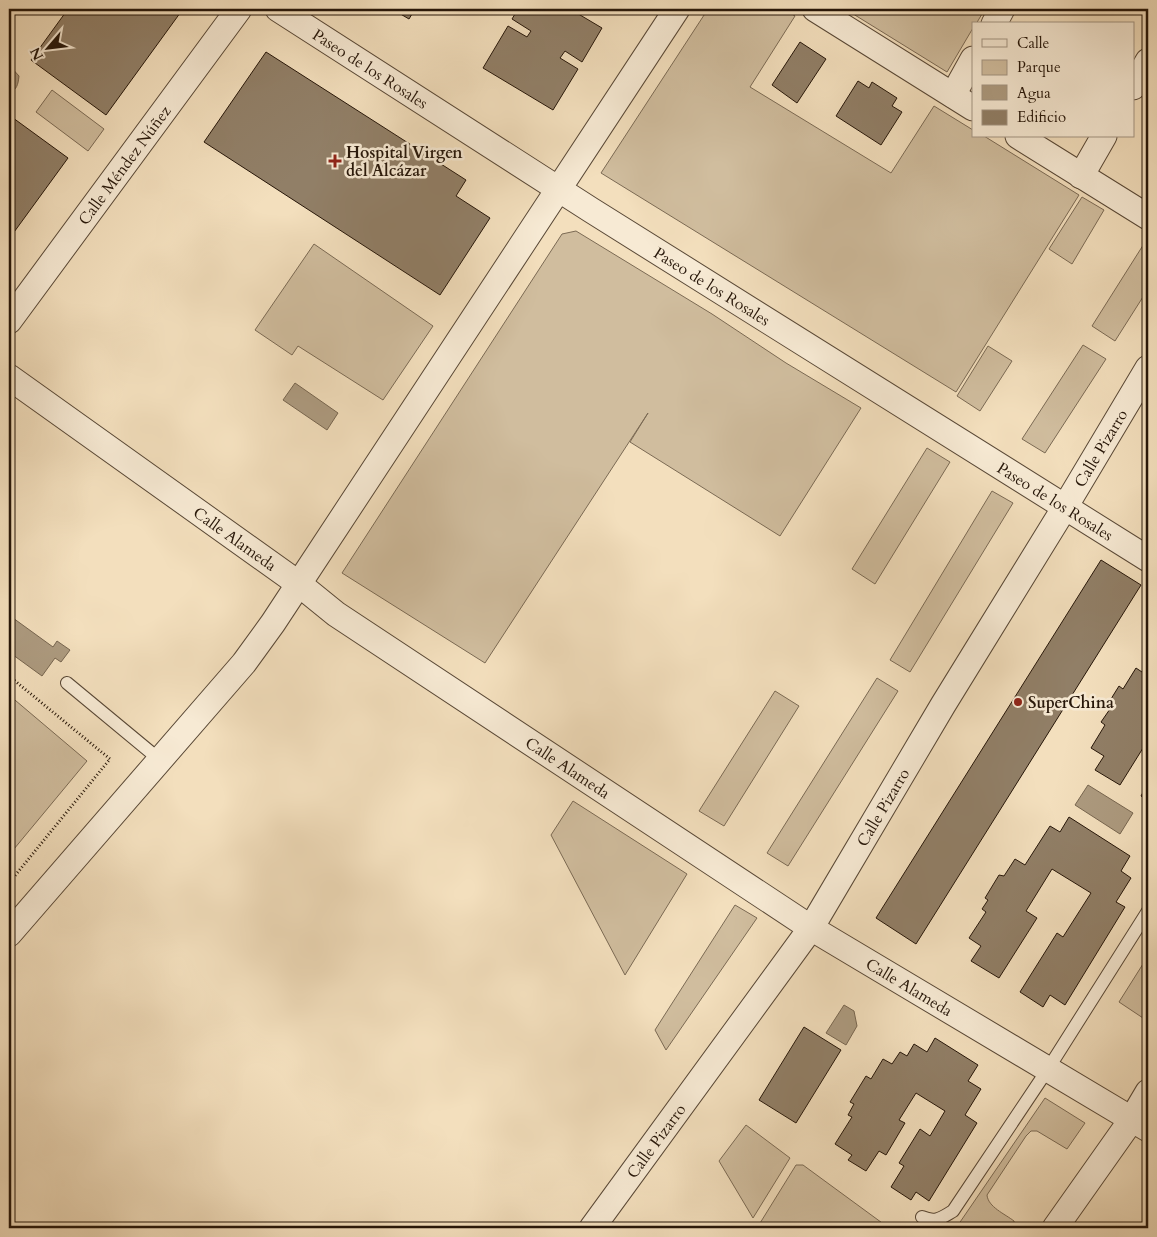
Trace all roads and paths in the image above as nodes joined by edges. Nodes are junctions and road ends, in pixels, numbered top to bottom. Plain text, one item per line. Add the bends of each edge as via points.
1 (239, 9) edge
2 (278, 9) edge
3 (677, 9) edge
4 (815, 9) edge
5 (1002, 9) edge
6 (995, 22) edge
7 (972, 61) edge
8 (1148, 61) edge
9 (1134, 84) edge
10 (953, 95) junction
11 (972, 107) edge
12 (1021, 138) edge
13 (1103, 138) edge
14 (1081, 176) junction
15 (558, 189) junction
16 (1148, 217) edge
17 (9, 321) edge
18 (1148, 368) edge
19 (9, 377) edge
20 (1065, 507) junction
21 (1148, 559) edge
22 (299, 584) junction
23 (9, 676) edge
24 (67, 683) dead end
25 (160, 760) junction
26 (9, 883) edge
27 (1148, 911) edge
28 (811, 928) junction
29 (9, 934) edge
30 (1048, 1069) junction
31 (1148, 1092) edge
32 (1140, 1124) edge
33 (922, 1217) dead end
34 (592, 1228) edge
35 (1055, 1228) edge

1 - 17 street, Calle Méndez Núñez
2 - 15 street, Paseo de los Rosales
3 - 15 street
4 - 10 street
5 - 6 street
7 - 10 street
8 - 9 street
10 - 11 street
12 - 14 street
13 - 14 street
14 - 16 street
15 - 20 street, Paseo de los Rosales
15 - 22 street
18 - 20 street, Calle Pizarro
19 - 22 street, Calle Alameda
20 - 21 street, Paseo de los Rosales
20 - 28 street, Calle Pizarro
22 - 25 street via 244,663
22 - 28 street, Calle Alameda via 336,614
23 - 26 path via 110,759
24 - 25 lane
25 - 29 street
27 - 30 lane
28 - 30 street, Calle Alameda
28 - 34 street, Calle Pizarro
30 - 32 street, Calle Alameda
30 - 33 lane via 953,1211 931,1221
31 - 32 street
32 - 35 street

